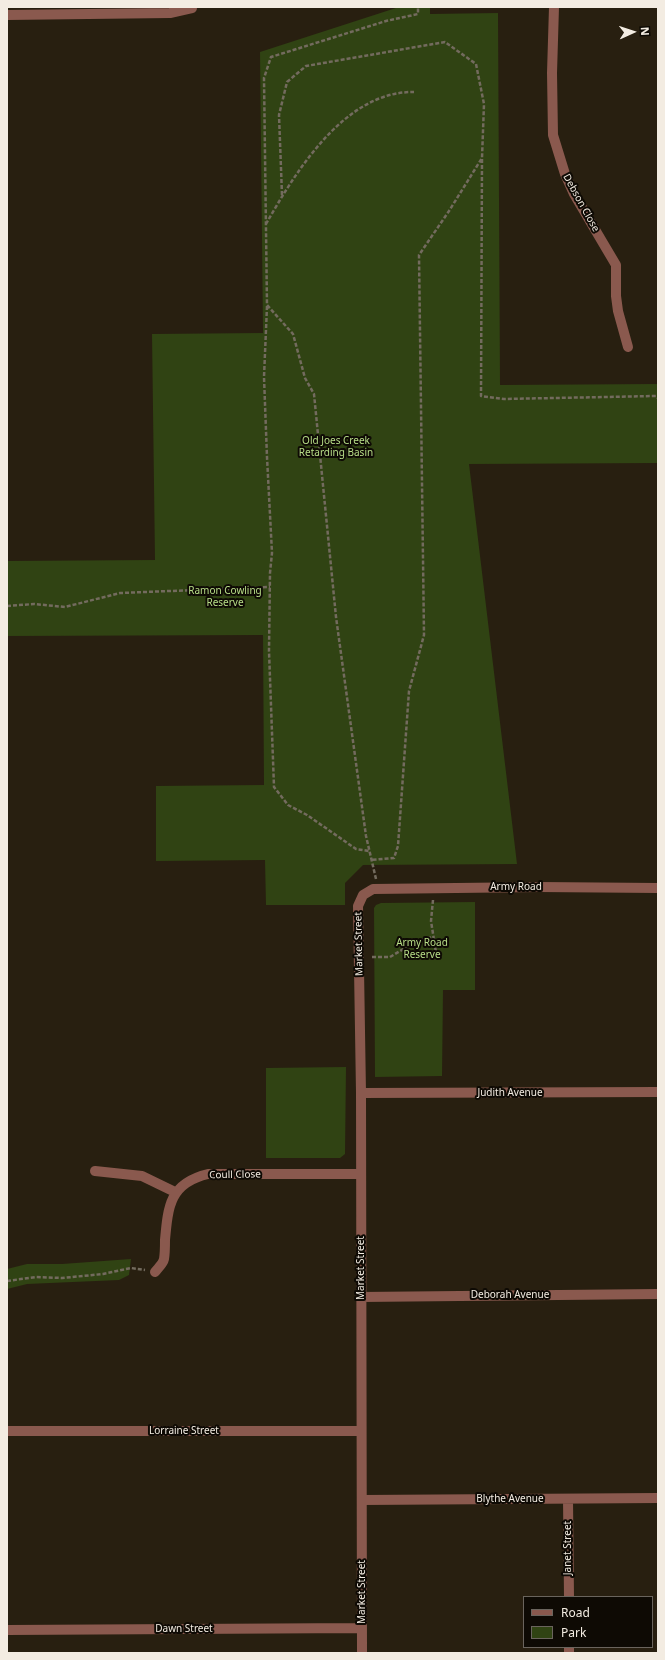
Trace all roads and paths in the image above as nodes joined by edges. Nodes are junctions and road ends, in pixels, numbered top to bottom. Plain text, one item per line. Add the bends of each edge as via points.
1 (418, 7) edge
2 (554, 7) edge
3 (192, 8) edge
4 (7, 15) edge
5 (414, 92) dead end
6 (482, 158) junction
7 (282, 195) junction
8 (266, 224) junction
9 (267, 305) junction
10 (628, 347) dead end
11 (658, 398) edge
12 (270, 587) junction
13 (7, 606) edge
14 (369, 851) junction
15 (371, 860) junction
16 (658, 888) edge
17 (374, 889) junction
18 (432, 900) dead end
19 (433, 937) junction
20 (372, 957) dead end
21 (437, 959) dead end
22 (658, 1092) edge
23 (361, 1094) junction
24 (95, 1171) dead end
25 (361, 1174) junction
26 (175, 1192) junction
27 (131, 1268) dead end
28 (155, 1272) dead end
29 (7, 1281) edge
30 (658, 1294) edge
31 (361, 1297) junction
32 (7, 1431) edge
33 (361, 1431) junction
34 (568, 1498) junction
35 (658, 1498) edge
36 (362, 1500) junction
37 (569, 1596) edge
38 (362, 1628) junction
39 (7, 1630) edge
40 (362, 1653) edge

1 - 8 path via 418,14 386,21 271,57 264,78
2 - 10 street, Debson Close via 554,135 565,174 574,194 616,265 618,312
3 - 4 street via 170,13
5 - 7 path via 402,92 350,114 323,140
6 - 7 path via 484,104 476,64 445,42 306,66 287,82 279,115
6 - 11 path via 481,396 504,399 656,396
6 - 15 path via 419,255 424,635 409,691 398,846 394,858
7 - 8 path
8 - 9 path
9 - 12 path via 264,377 272,553
9 - 14 path via 293,334 304,378 314,394 336,617
12 - 13 path via 120,593 66,607 34,604
12 - 14 path via 269,651 274,787 288,805 356,849
14 - 15 path
15 - 17 path via 376,878
16 - 17 street, Army Road
17 - 23 street, Market Street via 363,895 358,906
18 - 19 path
19 - 20 path via 413,942 390,957
19 - 21 path
22 - 23 street, Judith Avenue
23 - 25 street, Market Street
24 - 26 street via 142,1176
25 - 26 street, Coull Close via 208,1174 196,1177
25 - 31 street, Market Street
26 - 28 street via 166,1221 164,1260
27 - 29 path via 103,1274
30 - 31 street, Deborah Avenue
31 - 33 street, Market Street
32 - 33 street, Lorraine Street
33 - 36 street, Market Street
34 - 35 street, Blythe Avenue
34 - 36 street, Blythe Avenue
34 - 37 street, Janet Street
36 - 38 street, Market Street
38 - 39 street, Dawn Street
38 - 40 street, Market Street

